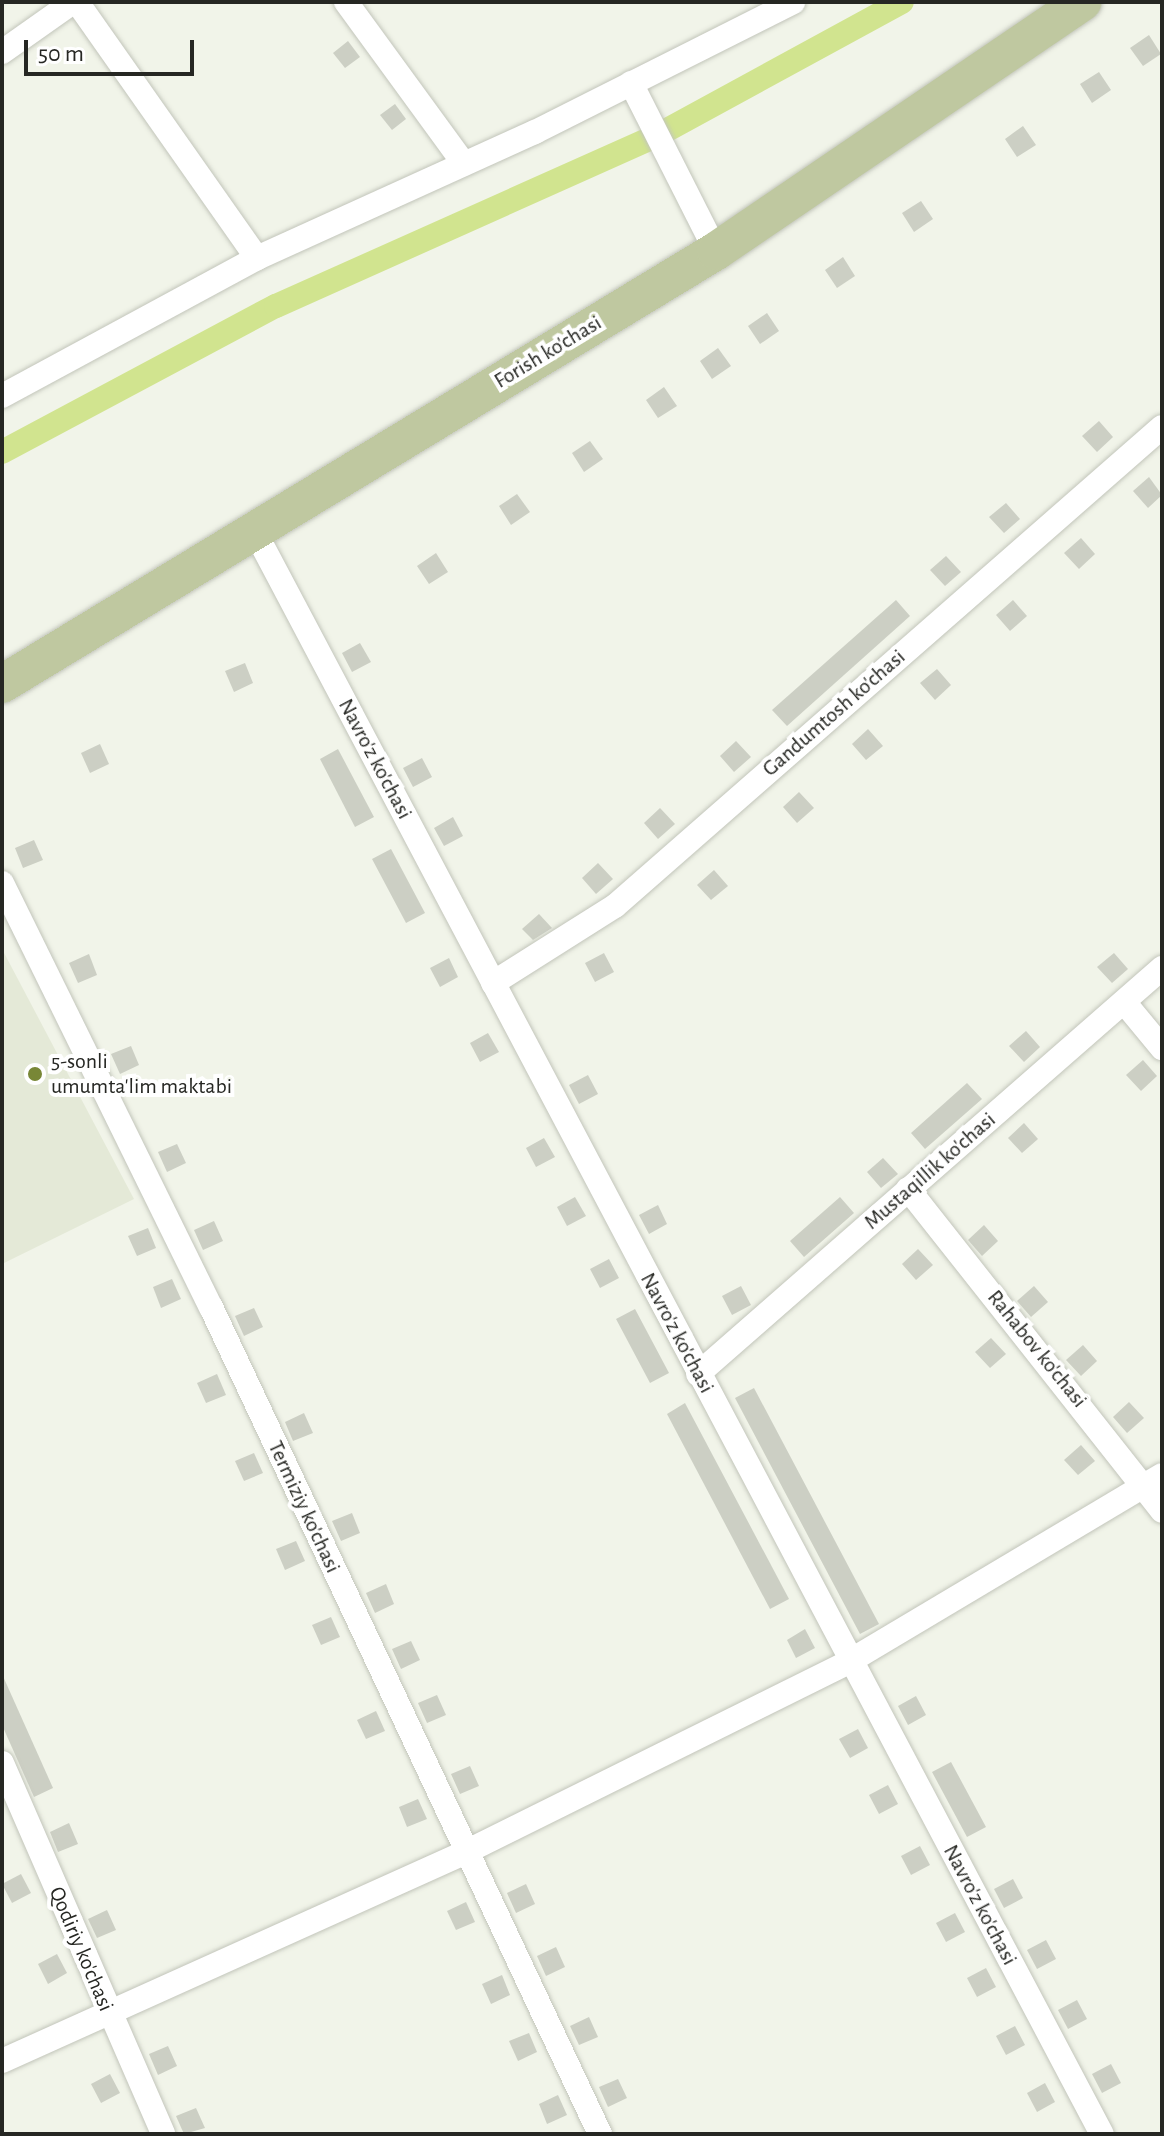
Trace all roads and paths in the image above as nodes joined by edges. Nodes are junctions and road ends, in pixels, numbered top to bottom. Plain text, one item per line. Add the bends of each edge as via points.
1 (75, 2) edge
2 (346, 2) edge
3 (793, 2) edge
4 (1082, 2) edge
5 (2, 52) edge
6 (631, 83) junction
7 (464, 164) junction
8 (716, 251) junction
9 (257, 258) junction
10 (2, 396) edge
11 (1162, 427) edge
12 (254, 530) junction
13 (2, 684) edge
14 (2, 883) edge
15 (1162, 968) edge
16 (493, 983) junction
17 (1124, 1002) junction
18 (1162, 1048) edge
19 (908, 1189) junction
20 (698, 1374) junction
21 (1155, 1481) edge
22 (1162, 1511) edge
23 (850, 1661) junction
24 (2, 1763) edge
25 (466, 1852) junction
26 (109, 2015) junction
27 (2, 2061) edge
28 (163, 2134) edge
29 (600, 2134) edge
30 (1102, 2134) edge

1 - 5 street
1 - 9 street
2 - 7 street
3 - 6 street
4 - 8 main road, Forish ko'chasi
6 - 7 street
6 - 8 street
7 - 9 street
8 - 12 main road, Forish ko'chasi
9 - 10 street
11 - 16 street, Gandumtosh ko'chasi via 615,906
12 - 13 main road, Forish ko'chasi
12 - 16 street, Navro'z ko'chasi
14 - 25 street, Termiziy ko'chasi
15 - 17 street, Mustaqillik ko'chasi
16 - 20 street, Navro'z ko'chasi
17 - 18 street
17 - 19 street, Mustaqillik ko'chasi
19 - 20 street, Mustaqillik ko'chasi
19 - 21 street, Rahabov ko'chasi
20 - 23 street, Navro'z ko'chasi
21 - 22 street, Rahabov ko'chasi
21 - 23 street
23 - 25 street
23 - 30 street, Navro'z ko'chasi
24 - 26 street, Qodiriy ko'chasi
25 - 26 street
25 - 29 street, Termiziy ko'chasi
26 - 27 street
26 - 28 street, Qodiriy ko'chasi

